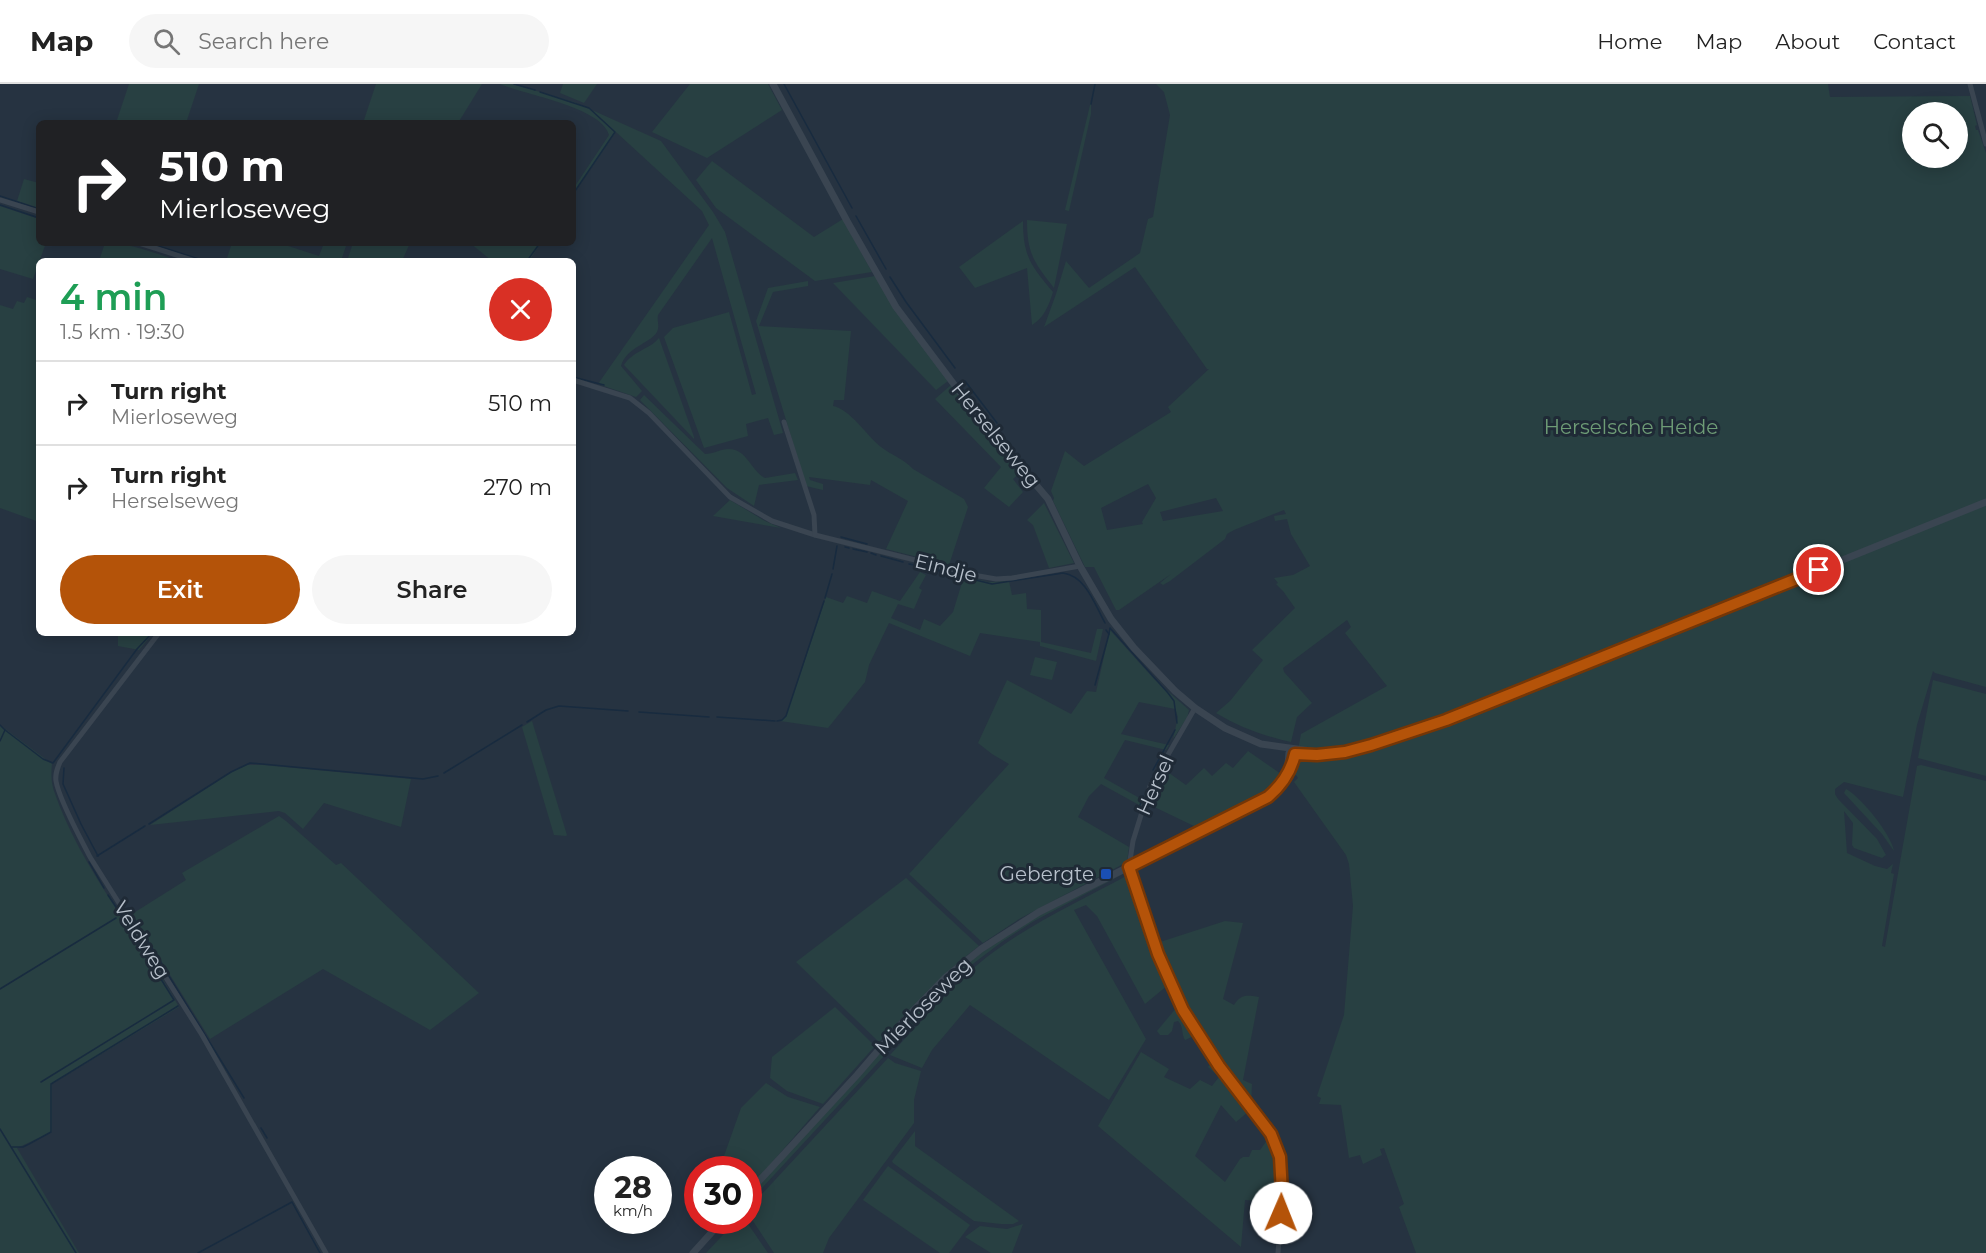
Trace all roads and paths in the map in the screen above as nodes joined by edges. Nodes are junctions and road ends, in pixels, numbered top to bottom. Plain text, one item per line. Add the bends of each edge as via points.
1 (773, 84) edge
2 (1970, 84) edge
3 (1986, 144) edge
4 (0, 200) edge
5 (36, 211) edge
6 (148, 246) edge
7 (186, 258) edge
8 (576, 381) edge
9 (784, 422) dead end
10 (1986, 502) edge
11 (815, 535) junction
12 (1080, 566) junction
13 (157, 636) edge
14 (1195, 708) junction
15 (1292, 752) junction
16 (1129, 867) junction
17 (762, 1178) edge
18 (710, 1234) edge
19 (326, 1253) edge
20 (693, 1253) edge
21 (1278, 1253) edge

1 - 12 street, Herselseweg via 896,307 977,415 1048,499
2 - 3 street
4 - 5 street
6 - 7 street
8 - 11 street, Eindje via 630,398 730,496 772,521
9 - 11 street via 814,515
10 - 15 street, Herselseweg via 1446,720 1345,752
11 - 12 street, Eindje via 996,579
12 - 14 street, Herselseweg via 1111,619 1134,648
13 - 19 street, Veldweg via 60,762 56,784 90,857 202,1035
14 - 15 street, Herselseweg via 1233,732
14 - 16 street, Hersel via 1149,786
15 - 16 street, Mierloseweg via 1291,769 1268,797
16 - 17 street, Mierloseweg via 1014,927 946,977
16 - 21 street via 1158,954 1183,1010 1275,1144 1280,1157 1282,1193
18 - 20 street

